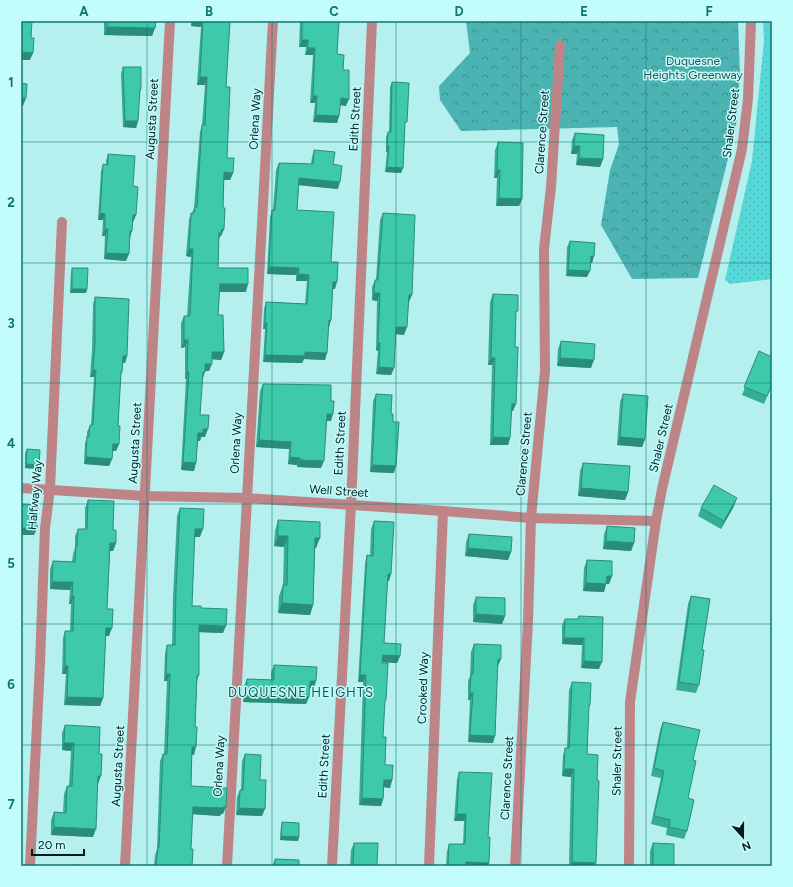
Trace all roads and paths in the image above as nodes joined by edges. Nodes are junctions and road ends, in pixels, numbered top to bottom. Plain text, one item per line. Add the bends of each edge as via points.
1 (170, 21) edge
2 (273, 21) edge
3 (372, 21) edge
4 (751, 21) edge
5 (560, 45) dead end
6 (62, 222) dead end
7 (21, 488) edge
8 (50, 489) junction
9 (145, 496) junction
10 (246, 498) junction
11 (350, 505) junction
12 (443, 511) junction
13 (531, 518) junction
14 (656, 521) junction
15 (30, 866) edge
16 (125, 866) edge
17 (227, 866) edge
18 (332, 866) edge
19 (429, 866) edge
20 (515, 866) edge
21 (629, 866) edge

1 - 9 street, Augusta Street
2 - 10 street, Orlena Way
3 - 11 street, Edith Street
4 - 14 street, Shaler Street via 748,99 742,149
5 - 13 street, Clarence Street via 551,187 544,249 545,371
6 - 8 street, Halfway Way
7 - 8 street, Well Street
8 - 9 street, Well Street
8 - 15 street, Halfway Way via 45,528
9 - 10 street, Well Street
9 - 16 street, Augusta Street
10 - 11 street, Well Street
10 - 17 street, Orlena Way
11 - 12 street, Well Street
11 - 18 street, Edith Street
12 - 13 street, Well Street
12 - 19 street, Crooked Way
13 - 14 street, Well Street
13 - 20 street, Clarence Street
14 - 21 street, Shaler Street via 630,702

